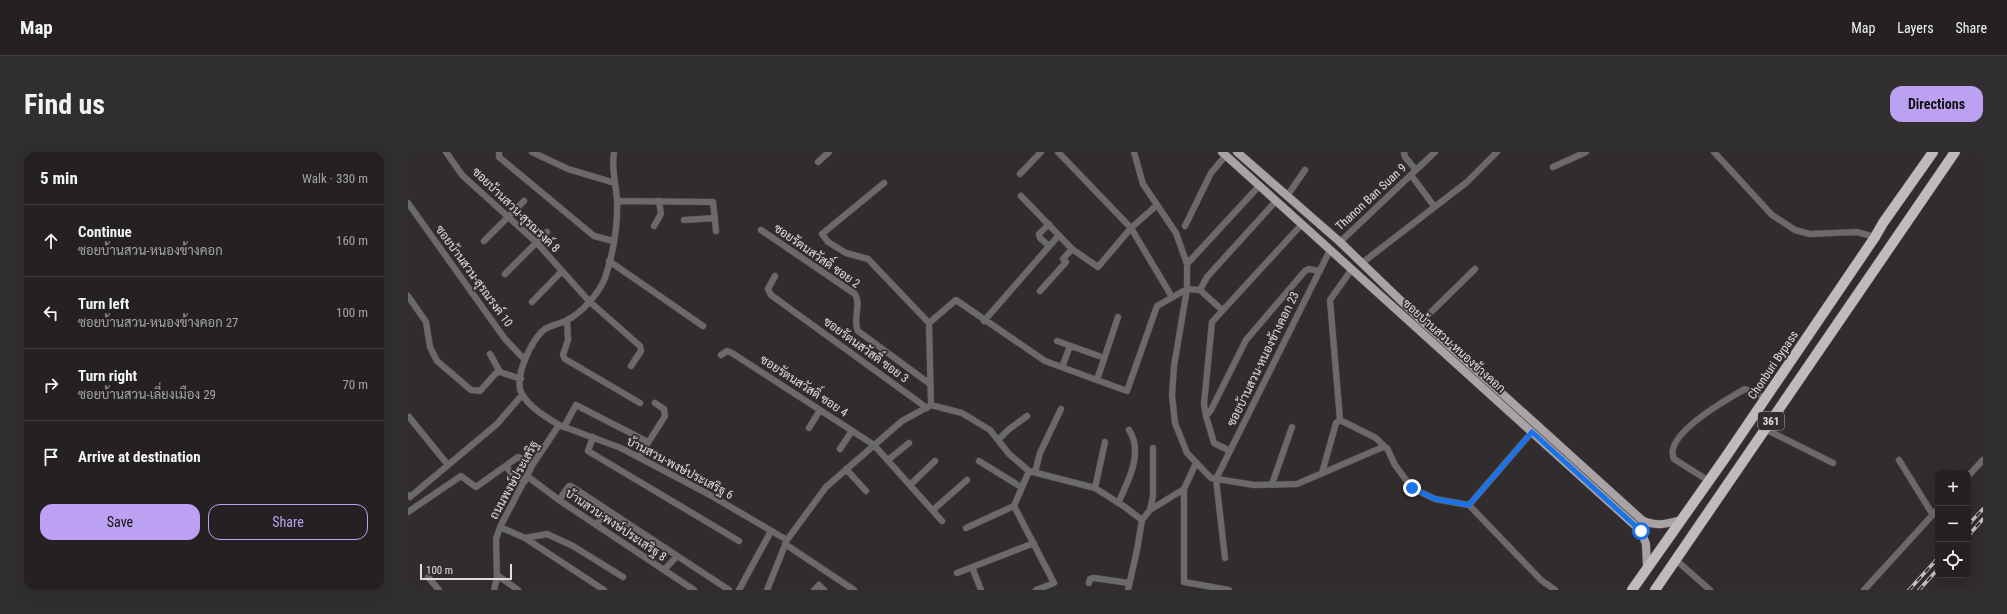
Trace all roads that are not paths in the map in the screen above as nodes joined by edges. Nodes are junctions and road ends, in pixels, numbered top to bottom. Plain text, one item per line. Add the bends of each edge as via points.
1 (446, 152) edge
2 (498, 152) edge
3 (532, 152) edge
4 (614, 152) edge
5 (1041, 152) edge
6 (1058, 152) edge
7 (1134, 152) edge
8 (1237, 152) edge
9 (1404, 152) edge
10 (1435, 152) edge
11 (1497, 152) edge
12 (1714, 152) edge
13 (1933, 152) edge
14 (1955, 152) edge
15 (827, 153) edge
16 (1582, 153) edge
17 (1224, 154) edge
18 (818, 162) dead end
19 (1553, 168) dead end
20 (1305, 170) dead end
21 (1416, 170) junction
22 (1020, 174) dead end
23 (1411, 174) junction
24 (615, 183) junction
25 (884, 183) dead end
26 (1260, 185) junction
27 (1021, 196) dead end
28 (1287, 196) junction
29 (524, 201) dead end
30 (617, 201) junction
31 (659, 201) junction
32 (1276, 201) junction
33 (408, 203) edge
34 (1157, 205) junction
35 (1434, 206) junction
36 (510, 217) junction
37 (715, 218) junction
38 (684, 220) dead end
39 (1048, 224) junction
40 (1302, 224) junction
41 (654, 226) dead end
42 (1185, 226) dead end
43 (1131, 228) junction
44 (761, 230) dead end
45 (716, 231) dead end
46 (548, 232) dead end
47 (1059, 235) junction
48 (1875, 237) junction
49 (484, 241) dead end
50 (613, 242) junction
51 (1340, 242) junction
52 (538, 243) junction
53 (1049, 246) junction
54 (1072, 248) junction
55 (1330, 250) junction
56 (609, 261) junction
57 (1362, 263) junction
58 (1187, 264) junction
59 (1352, 269) junction
60 (1475, 269) dead end
61 (562, 271) junction
62 (1320, 271) junction
63 (505, 274) dead end
64 (775, 276) dead end
65 (1187, 289) junction
66 (1200, 290) junction
67 (1040, 291) dead end
68 (408, 296) edge
69 (1172, 297) junction
70 (588, 301) junction
71 (532, 302) dead end
72 (1222, 310) junction
73 (1118, 317) dead end
74 (567, 321) junction
75 (984, 321) junction
76 (1422, 321) junction
77 (930, 323) junction
78 (703, 326) dead end
79 (1056, 341) dead end
80 (1070, 346) junction
81 (490, 354) dead end
82 (721, 355) dead end
83 (1099, 356) dead end
84 (525, 360) junction
85 (631, 366) dead end
86 (1062, 367) junction
87 (500, 372) junction
88 (521, 379) junction
89 (1097, 380) junction
90 (930, 384) junction
91 (522, 395) junction
92 (1765, 399) junction
93 (640, 403) dead end
94 (656, 403) dead end
95 (929, 407) junction
96 (1061, 409) dead end
97 (820, 410) junction
98 (1027, 416) dead end
99 (1206, 416) junction
100 (409, 417) edge
101 (1340, 420) junction
102 (562, 426) junction
103 (1292, 427) dead end
104 (810, 428) dead end
105 (1765, 429) junction
106 (1130, 430) dead end
107 (852, 431) junction
108 (1532, 432) junction
109 (593, 437) junction
110 (998, 440) junction
111 (648, 442) junction
112 (1105, 442) dead end
113 (909, 443) dead end
114 (874, 445) junction
115 (1153, 448) dead end
116 (1382, 448) junction
117 (840, 449) dead end
118 (1230, 451) junction
119 (639, 457) junction
120 (888, 460) junction
121 (1899, 460) dead end
122 (1983, 460) edge
123 (979, 461) dead end
124 (935, 462) dead end
125 (1196, 463) junction
126 (1834, 463) dead end
127 (533, 464) junction
128 (448, 465) junction
129 (506, 466) junction
130 (846, 469) junction
131 (1032, 472) junction
132 (1322, 473) junction
133 (1971, 473) edge
134 (526, 479) junction
135 (1216, 479) junction
136 (967, 480) dead end
137 (1709, 481) junction
138 (1272, 484) junction
139 (910, 485) junction
140 (1021, 487) junction
141 (1095, 488) junction
142 (1184, 489) junction
143 (866, 491) dead end
144 (408, 495) edge
145 (559, 500) junction
146 (1118, 502) junction
147 (1469, 505) junction
148 (1014, 506) junction
149 (607, 510) junction
150 (933, 510) junction
151 (1150, 510) junction
152 (408, 512) edge
153 (1935, 513) edge
154 (1933, 515) junction
155 (1142, 520) junction
156 (1681, 520) junction
157 (942, 521) dead end
158 (596, 525) junction
159 (500, 527) junction
160 (966, 528) dead end
161 (771, 531) junction
162 (525, 538) junction
163 (739, 541) dead end
164 (786, 542) junction
165 (1034, 543) junction
166 (677, 556) junction
167 (1225, 558) dead end
168 (1676, 560) junction
169 (972, 567) junction
170 (1648, 568) junction
171 (664, 570) junction
172 (957, 573) dead end
173 (497, 576) junction
174 (428, 577) dead end
175 (623, 577) dead end
176 (1089, 583) dead end
177 (1128, 587) edge
178 (438, 590) edge
179 (494, 590) edge
180 (518, 590) edge
181 (604, 590) edge
182 (694, 590) edge
183 (729, 590) edge
184 (739, 590) edge
185 (767, 590) edge
186 (814, 590) edge
187 (824, 590) edge
188 (854, 590) edge
189 (981, 590) edge
190 (1036, 590) edge
191 (1229, 590) edge
192 (1555, 590) edge
193 (1632, 590) edge
194 (1655, 590) edge
195 (1710, 590) edge
196 (1864, 590) edge

1 - 36 street, ซอยบ้านสวน-สุรณรงค์ 8 via 462,174
2 - 50 street via 499,157 594,236
3 - 24 street via 568,169
4 - 24 street
5 - 22 street
6 - 43 street
7 - 34 street via 1143,184
8 - 28 main road, ซอยบ้านสวน-หนองข้างคอก
9 - 21 street
10 - 21 street, Thanon Ban Suan 9
11 - 35 street via 1467,182
12 - 48 street via 1772,215 1795,230 1810,234 1857,232
13 - 48 highway, Chonburi Bypass / 361
14 - 105 highway, 361
15 - 18 street
16 - 19 street
17 - 26 main road, ซอยบ้านสวน-หนองข้างคอก
17 - 42 street via 1211,173
20 - 28 street
21 - 23 street, Thanon Ban Suan 9
23 - 35 street
23 - 51 street, Thanon Ban Suan 9
24 - 30 street
25 - 77 street via 822,234 828,242 846,253 868,259
26 - 32 main road, ซอยบ้านสวน-หนองข้างคอก
26 - 58 street
27 - 39 street
28 - 51 main road, ซอยบ้านสวน-หนองข้างคอก
29 - 36 street
30 - 31 street
30 - 50 street via 617,224
31 - 37 street via 713,202
31 - 41 street via 661,214
32 - 40 main road, ซอยบ้านสวน-หนองข้างคอก
32 - 66 street via 1207,277
33 - 84 street, ซอยบ้านสวน-สุรณรงค์ 10 via 505,338
34 - 43 street
34 - 58 street via 1176,233
35 - 57 street
36 - 49 street
36 - 52 street, ซอยบ้านสวน-สุรณรงค์ 8
37 - 38 street
37 - 45 street
39 - 47 street
39 - 53 street via 1039,234
40 - 55 main road, ซอยบ้านสวน-หนองข้างคอก
40 - 72 street
43 - 54 street via 1098,267
43 - 69 street
44 - 90 street, ซอยรัตนสวัสดิ์ ซอย 2 via 855,294 858,300 858,331
46 - 52 street
47 - 53 street
47 - 54 street
48 - 92 highway, Chonburi Bypass / 361
50 - 56 street
51 - 55 main road
51 - 57 main road, ซอยบ้านสวน-หนองข้างคอก
52 - 61 street, ซอยบ้านสวน-สุรณรงค์ 8
52 - 63 street
53 - 75 street
54 - 67 street via 1063,259 1066,262
55 - 59 main road, ซอยบ้านสวน-หนองข้างคอก
55 - 62 street, ซอยบ้านสวน-หนองข้างคอก 23
56 - 70 street via 599,289
56 - 78 street
57 - 76 main road, ซอยบ้านสวน-หนองข้างคอก
58 - 65 street
59 - 101 street via 1330,300
59 - 108 main road, ซอยบ้านสวน-หนองข้างคอก
60 - 76 street
61 - 70 street, ซอยบ้านสวน-สุรณรงค์ 8
61 - 71 street
62 - 99 street via 1304,271 1246,340
62 - 118 street, ซอยบ้านสวน-หนองข้างคอก 23
64 - 95 street, ซอยรัตนสวัสดิ์ ซอย 3 via 768,293
65 - 66 street
65 - 69 street
65 - 125 street via 1174,366 1172,395 1175,423 1186,453
66 - 72 street
68 - 87 street via 424,318 430,347 444,368 477,392
69 - 89 street via 1156,306 1128,391
70 - 74 street
70 - 85 street, ซอยบ้านสวน-สุรณรงค์ 8 via 640,346 641,351
72 - 99 street via 1212,322 1204,404
73 - 89 street
74 - 84 street via 546,329 538,336
74 - 93 street via 568,340 563,356 565,359
75 - 77 street via 956,300
75 - 86 street via 1045,361
76 - 156 main road, ซอยบ้านสวน-หนองข้างคอก via 1642,520 1649,524 1662,525
77 - 90 street
79 - 80 street
80 - 83 street
80 - 86 street
81 - 87 street
82 - 97 street, ซอยรัตนสวัสดิ์ ซอย 4 via 726,351 732,353
84 - 88 street
86 - 89 street
87 - 88 street
88 - 91 street via 519,386
90 - 95 street
91 - 102 street via 540,414
91 - 128 street via 497,424
92 - 137 highway, Chonburi Bypass / 361
92 - 137 street via 1745,389 1709,410 1680,437 1673,449 1674,459
94 - 111 street via 664,409 665,416
95 - 110 street via 962,413 990,430
95 - 114 street via 902,421
96 - 131 street
97 - 104 street
97 - 107 street, ซอยรัตนสวัสดิ์ ซอย 4
98 - 110 street
99 - 118 street via 1214,443
100 - 128 street
101 - 116 street via 1376,438
101 - 132 street via 1336,423
102 - 109 street, บ้านสวน-พงษ์ประเสริฐ 6
102 - 111 street, ถนนพงษ์ประเสริฐ via 576,405
102 - 127 street, ถนนพงษ์ประเสริฐ
103 - 138 street
105 - 126 street
105 - 168 highway, 361
106 - 146 street via 1134,437 1134,457 1127,485
107 - 114 street, ซอยรัตนสวัสดิ์ ซอย 4
107 - 117 street
108 - 147 street
108 - 170 main road, ซอยบ้านสวน-หนองข้างคอก via 1641,531 1646,544
109 - 119 street, บ้านสวน-พงษ์ประเสริฐ 6
109 - 163 street via 588,451
110 - 131 street via 1009,454
111 - 119 street
112 - 141 street
113 - 120 street
114 - 120 street, ซอยรัตนสวัสดิ์ ซอย 4
114 - 130 street
115 - 151 street via 1153,496
116 - 132 street
116 - 147 street via 1390,452 1395,465 1412,488 1435,499
118 - 135 street, ซอยบ้านสวน-หนองข้างคอก 23
119 - 161 street, บ้านสวน-พงษ์ประเสริฐ 6
120 - 139 street, ซอยรัตนสวัสดิ์ ซอย 4
121 - 154 street
122 - 133 street
123 - 140 street
124 - 139 street
125 - 135 street via 1211,478
125 - 142 street
127 - 129 street via 518,457
127 - 134 street, ถนนพงษ์ประเสริฐ
128 - 144 street via 410,497
129 - 134 street, บ้านสวน-พงษ์ประเสริฐ 8 via 511,472
129 - 152 street via 476,487 461,476
130 - 143 street
130 - 164 street via 826,487
131 - 140 street
131 - 141 street
132 - 138 street via 1297,484
134 - 145 street, บ้านสวน-พงษ์ประเสริฐ 8
134 - 159 street, ถนนพงษ์ประเสริฐ
135 - 138 street via 1254,485
135 - 167 street
136 - 150 street
137 - 156 highway, Chonburi Bypass / 361
139 - 150 street, ซอยรัตนสวัสดิ์ ซอย 4
140 - 148 street
141 - 146 street
142 - 151 street
142 - 191 street via 1184,582
145 - 149 street via 570,485
145 - 158 street, บ้านสวน-พงษ์ประเสริฐ 8
146 - 155 street
147 - 192 street via 1541,580
148 - 160 street
148 - 165 street
149 - 158 street
149 - 166 street
150 - 157 street, ซอยรัตนสวัสดิ์ ซอย 4
151 - 155 street
153 - 154 street
154 - 196 street
155 - 177 street
156 - 170 highway, Chonburi Bypass / 361
158 - 171 street, บ้านสวน-พงษ์ประเสริฐ 8
159 - 162 street
159 - 173 street, ถนนพงษ์ประเสริฐ via 496,539
161 - 164 street, บ้านสวน-พงษ์ประเสริฐ 6
161 - 184 street
162 - 175 street via 547,534 573,546
162 - 181 street
164 - 185 street
164 - 188 street, บ้านสวน-พงษ์ประเสริฐ 6
165 - 169 street
165 - 190 street via 1054,583
166 - 171 street
166 - 183 street
168 - 194 highway, 361
168 - 195 street
169 - 172 street
169 - 189 street
170 - 193 highway, Chonburi Bypass / 361
171 - 182 street, บ้านสวน-พงษ์ประเสริฐ 8
173 - 179 street, ถนนพงษ์ประเสริฐ
173 - 180 street
174 - 178 street
176 - 177 street via 1090,579 1094,578
186 - 187 street via 819,585

